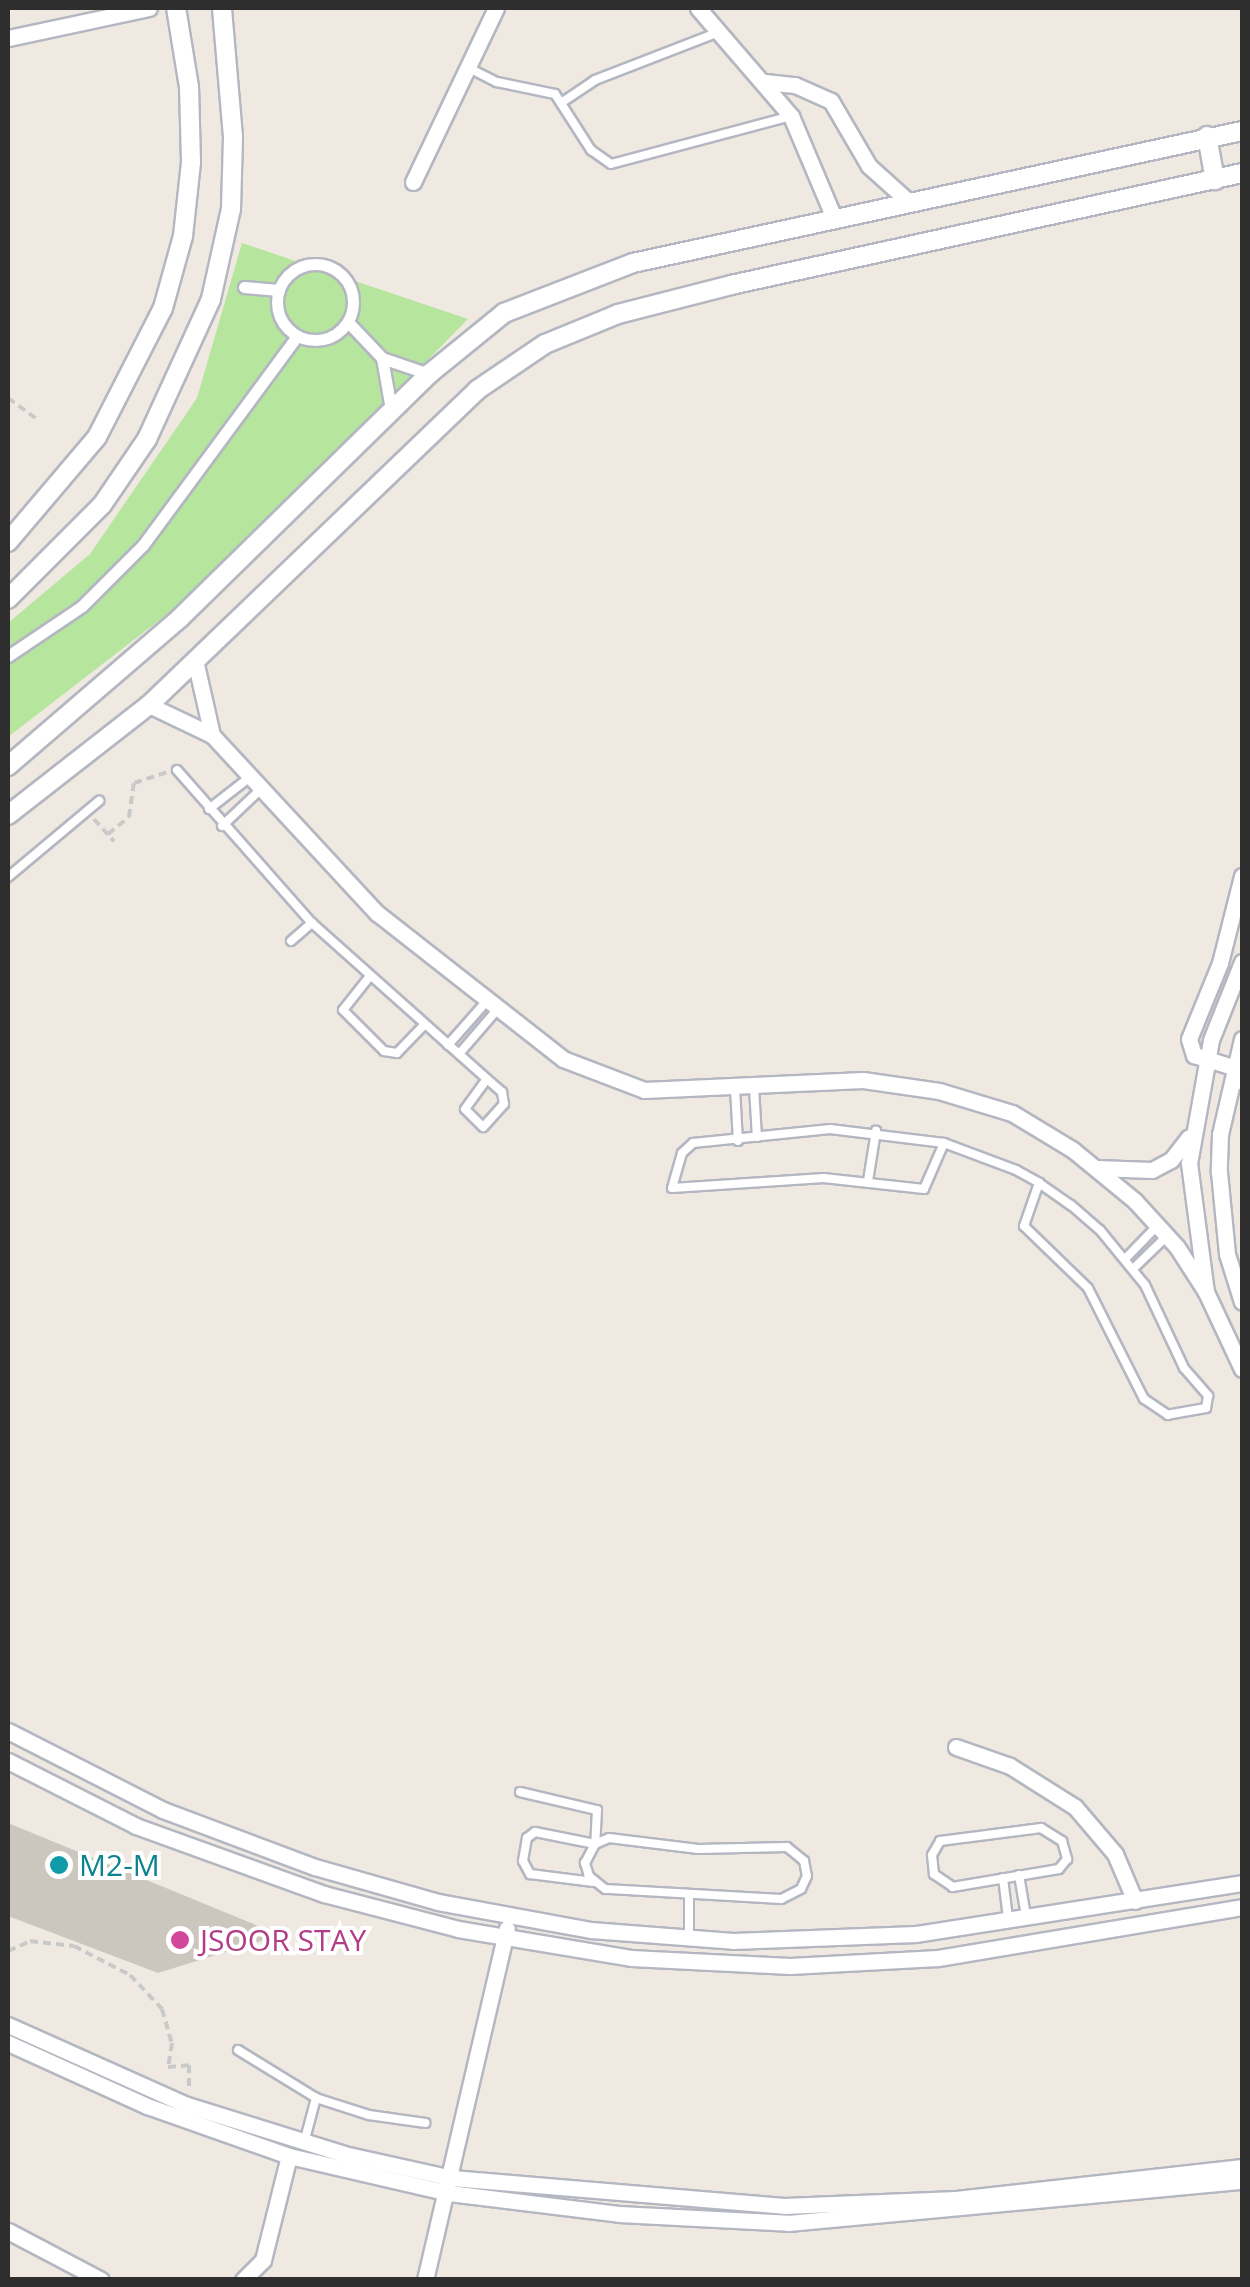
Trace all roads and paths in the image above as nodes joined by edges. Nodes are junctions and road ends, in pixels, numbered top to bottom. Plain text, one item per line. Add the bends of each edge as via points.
1 (149, 8) edge
2 (176, 8) edge
3 (222, 8) edge
4 (496, 8) edge
5 (698, 8) edge
6 (721, 32) junction
7 (8, 38) edge
8 (466, 66) junction
9 (765, 82) junction
10 (564, 101) junction
11 (791, 116) junction
12 (1242, 132) edge
13 (1207, 136) junction
14 (1242, 173) edge
15 (1215, 180) junction
16 (414, 182) dead end
17 (908, 201) junction
18 (834, 218) junction
19 (244, 287) dead end
20 (278, 290) junction
21 (348, 322) junction
22 (297, 336) junction
23 (382, 358) junction
24 (428, 374) junction
25 (8, 398) edge
26 (392, 409) junction
27 (38, 420) dead end
28 (8, 542) edge
29 (8, 599) edge
30 (8, 656) edge
31 (195, 660) junction
32 (149, 705) junction
33 (212, 735) junction
34 (8, 766) edge
35 (177, 770) joint
36 (255, 783) junction
37 (100, 802) dead end
38 (209, 810) junction
39 (88, 811) junction
40 (8, 815) edge
41 (222, 826) junction
42 (108, 834) junction
43 (114, 841) dead end
44 (1242, 876) edge
45 (8, 878) edge
46 (312, 923) junction
47 (291, 941) dead end
48 (1242, 962) edge
49 (370, 976) junction
50 (490, 1007) junction
51 (425, 1024) junction
52 (1242, 1039) edge
53 (448, 1045) junction
54 (459, 1054) junction
55 (1206, 1061) junction
56 (1234, 1067) junction
57 (488, 1079) junction
58 (1242, 1082) edge
59 (754, 1087) junction
60 (734, 1088) junction
61 (1242, 1111) edge
62 (1224, 1114) junction
63 (876, 1131) junction
64 (1191, 1134) junction
65 (756, 1136) junction
66 (738, 1141) junction
67 (944, 1143) junction
68 (1097, 1168) junction
69 (868, 1180) junction
70 (1039, 1183) junction
71 (1163, 1230) junction
72 (1126, 1258) junction
73 (1134, 1268) junction
74 (1206, 1292) junction
75 (1242, 1302) edge
76 (1242, 1369) edge
77 (8, 1731) edge
78 (956, 1747) dead end
79 (8, 1761) edge
80 (520, 1792) dead end
81 (595, 1844) junction
82 (1019, 1875) junction
83 (1003, 1878) junction
84 (593, 1882) junction
85 (1242, 1883) edge
86 (689, 1896) junction
87 (1135, 1901) junction
88 (1242, 1908) edge
89 (509, 1916) junction
90 (1027, 1920) junction
91 (1008, 1924) junction
92 (505, 1938) junction
93 (689, 1939) junction
94 (8, 1951) edge
95 (8, 2025) edge
96 (8, 2043) edge
97 (238, 2050) dead end
98 (316, 2098) junction
99 (187, 2105) junction
100 (425, 2123) dead end
101 (224, 2126) junction
102 (304, 2143) junction
103 (289, 2156) junction
104 (1242, 2167) edge
105 (1242, 2181) edge
106 (451, 2186) junction
107 (8, 2231) edge
108 (100, 2280) edge
109 (243, 2280) edge
110 (425, 2280) edge

1 - 7 street
2 - 28 street via 189,87 191,162 183,236 164,308 97,437
3 - 29 street via 233,137 231,209 211,299 147,439 102,504
4 - 8 street
5 - 6 street
6 - 9 street
6 - 10 lane via 595,80
8 - 10 lane
8 - 16 street
9 - 11 street
9 - 17 street via 832,101 869,166
10 - 11 lane via 592,150 618,164
11 - 18 street
12 - 13 street
13 - 15 street
13 - 17 street
14 - 15 street
15 - 31 street via 730,285 618,314 545,344 477,390
17 - 18 street
18 - 24 street via 583,277 504,313
19 - 20 street
20 - 21 street via 306,264 332,267 350,286
20 - 22 street via 279,316
21 - 22 street via 330,338
21 - 23 street
22 - 30 street via 143,545 82,606
23 - 24 street
23 - 26 street
24 - 26 street
25 - 27 path
26 - 34 street via 180,618
31 - 32 street
31 - 33 street
32 - 33 street
32 - 40 street
33 - 36 street
35 - 38 lane
35 - 42 path via 134,783 130,814
36 - 38 lane
36 - 41 lane
36 - 50 street via 376,913
37 - 39 lane
38 - 41 lane
39 - 42 path
39 - 45 lane
41 - 46 lane
42 - 43 path
44 - 55 street via 1220,963 1189,1039 1190,1050
46 - 47 lane
46 - 49 lane
48 - 55 street
49 - 51 lane
49 - 51 lane via 343,1010 384,1050 398,1053
50 - 53 lane
50 - 54 lane
50 - 60 street via 593,1074 644,1090
51 - 53 lane
52 - 56 street
53 - 54 lane
54 - 57 lane
55 - 56 street
55 - 64 street
56 - 58 street
56 - 62 street
57 - 57 lane via 504,1104 483,1127 465,1109
59 - 60 street
59 - 65 lane
59 - 68 street via 863,1080 939,1091 1012,1113
60 - 66 lane
61 - 62 street
62 - 75 street via 1221,1217
63 - 65 lane
63 - 67 lane
63 - 69 lane
64 - 68 street via 1171,1160 1152,1170
64 - 74 street via 1192,1208
65 - 66 lane
66 - 69 lane via 688,1145 672,1188
67 - 69 lane via 928,1188
67 - 70 lane
68 - 71 street
70 - 72 lane via 1086,1216
70 - 73 lane via 1024,1226 1088,1288 1144,1399 1168,1415 1200,1411 1208,1396 1184,1368
71 - 72 lane
71 - 73 lane
71 - 74 street
72 - 73 lane
74 - 76 street
77 - 89 street via 241,1841 387,1888
78 - 87 street via 1022,1772 1075,1806 1115,1854
79 - 92 street via 225,1861 390,1912
80 - 81 lane via 593,1807 599,1819
81 - 84 lane via 586,1863
81 - 84 lane via 535,1832 527,1838 523,1861 530,1874
81 - 86 lane via 609,1838 698,1849 780,1846 794,1850 807,1868 801,1889 789,1898
82 - 83 lane
82 - 83 lane via 1063,1866 1062,1841 1031,1827 944,1840 933,1849 934,1874 946,1886
82 - 90 lane
83 - 91 lane
84 - 86 lane
85 - 87 street
86 - 93 lane
87 - 90 street
88 - 92 street via 1016,1949 842,1964 684,1962
89 - 92 street
89 - 93 street
90 - 91 street
91 - 93 street via 843,1939
92 - 106 street
94 - 99 path via 30,1941 74,1946 130,1975 167,2020 168,2067 189,2065
95 - 99 street
96 - 101 street
97 - 98 lane
98 - 100 lane
98 - 102 lane
99 - 101 street
101 - 102 street
101 - 103 street
102 - 106 street
103 - 106 street
103 - 109 street via 263,2260
104 - 106 street via 956,2199 784,2206
105 - 106 street via 788,2223 619,2214
106 - 110 street
107 - 108 street

